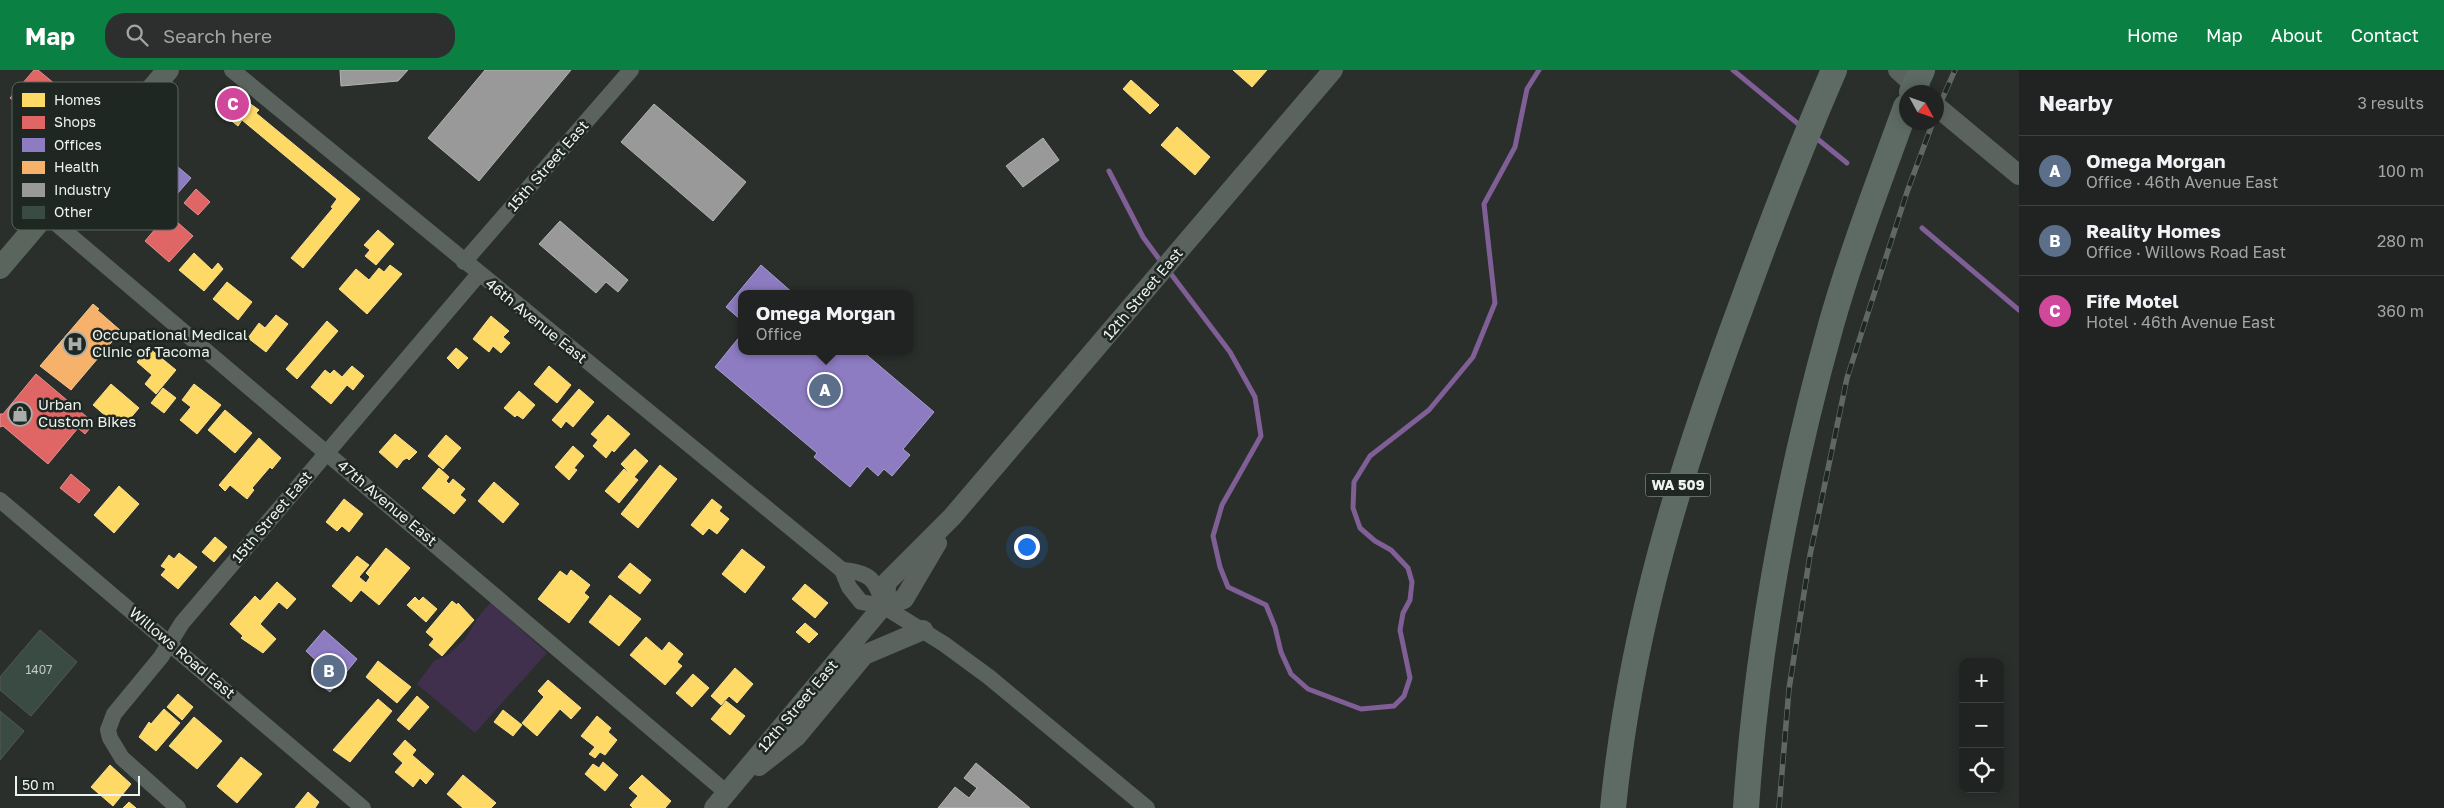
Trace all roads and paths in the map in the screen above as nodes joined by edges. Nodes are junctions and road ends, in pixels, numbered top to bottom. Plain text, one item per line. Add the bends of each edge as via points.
1 (168, 70) edge
2 (232, 70) edge
3 (631, 70) edge
4 (1333, 70) edge
5 (1830, 79) edge
6 (158, 82) edge
7 (1944, 113) edge
8 (1899, 123) edge
9 (2019, 175) edge
10 (33, 230) edge
11 (64, 230) edge
12 (464, 262) junction
13 (0, 268) edge
14 (479, 274) junction
15 (327, 453) junction
16 (0, 500) edge
17 (842, 570) junction
18 (883, 606) junction
19 (923, 630) junction
20 (170, 642) junction
21 (727, 793) junction
22 (178, 808) edge
23 (363, 808) edge
24 (714, 808) edge
25 (1147, 808) edge
26 (1613, 808) edge
27 (1746, 808) edge

1 - 6 main road
2 - 12 street, 46th Avenue East
3 - 12 street, 15th Street East
4 - 18 street, 12th Street East via 952,518 887,582
5 - 26 highway, WA 509 via 1702,412 1661,543 1634,661
7 - 9 street
8 - 27 highway via 1832,324 1809,408 1775,568 1760,667
10 - 13 main road
11 - 15 street, 47th Avenue East
12 - 14 street, 46th Avenue East
14 - 15 street, 15th Street East
14 - 17 street, 46th Avenue East
15 - 20 street, 15th Street East via 182,623
15 - 21 street, 47th Avenue East
16 - 20 street, Willows Road East
17 - 18 street, 46th Avenue East via 849,587 862,602
17 - 18 street, 46th Avenue East via 857,571 870,577 877,585
18 - 19 street
18 - 21 street, 12th Street East
19 - 21 street via 864,655 796,737
19 - 25 street via 989,677
20 - 22 street, 15th Street East via 158,662 110,719 108,734 126,763
20 - 23 street, Willows Road East
21 - 24 street, 12th Street East

